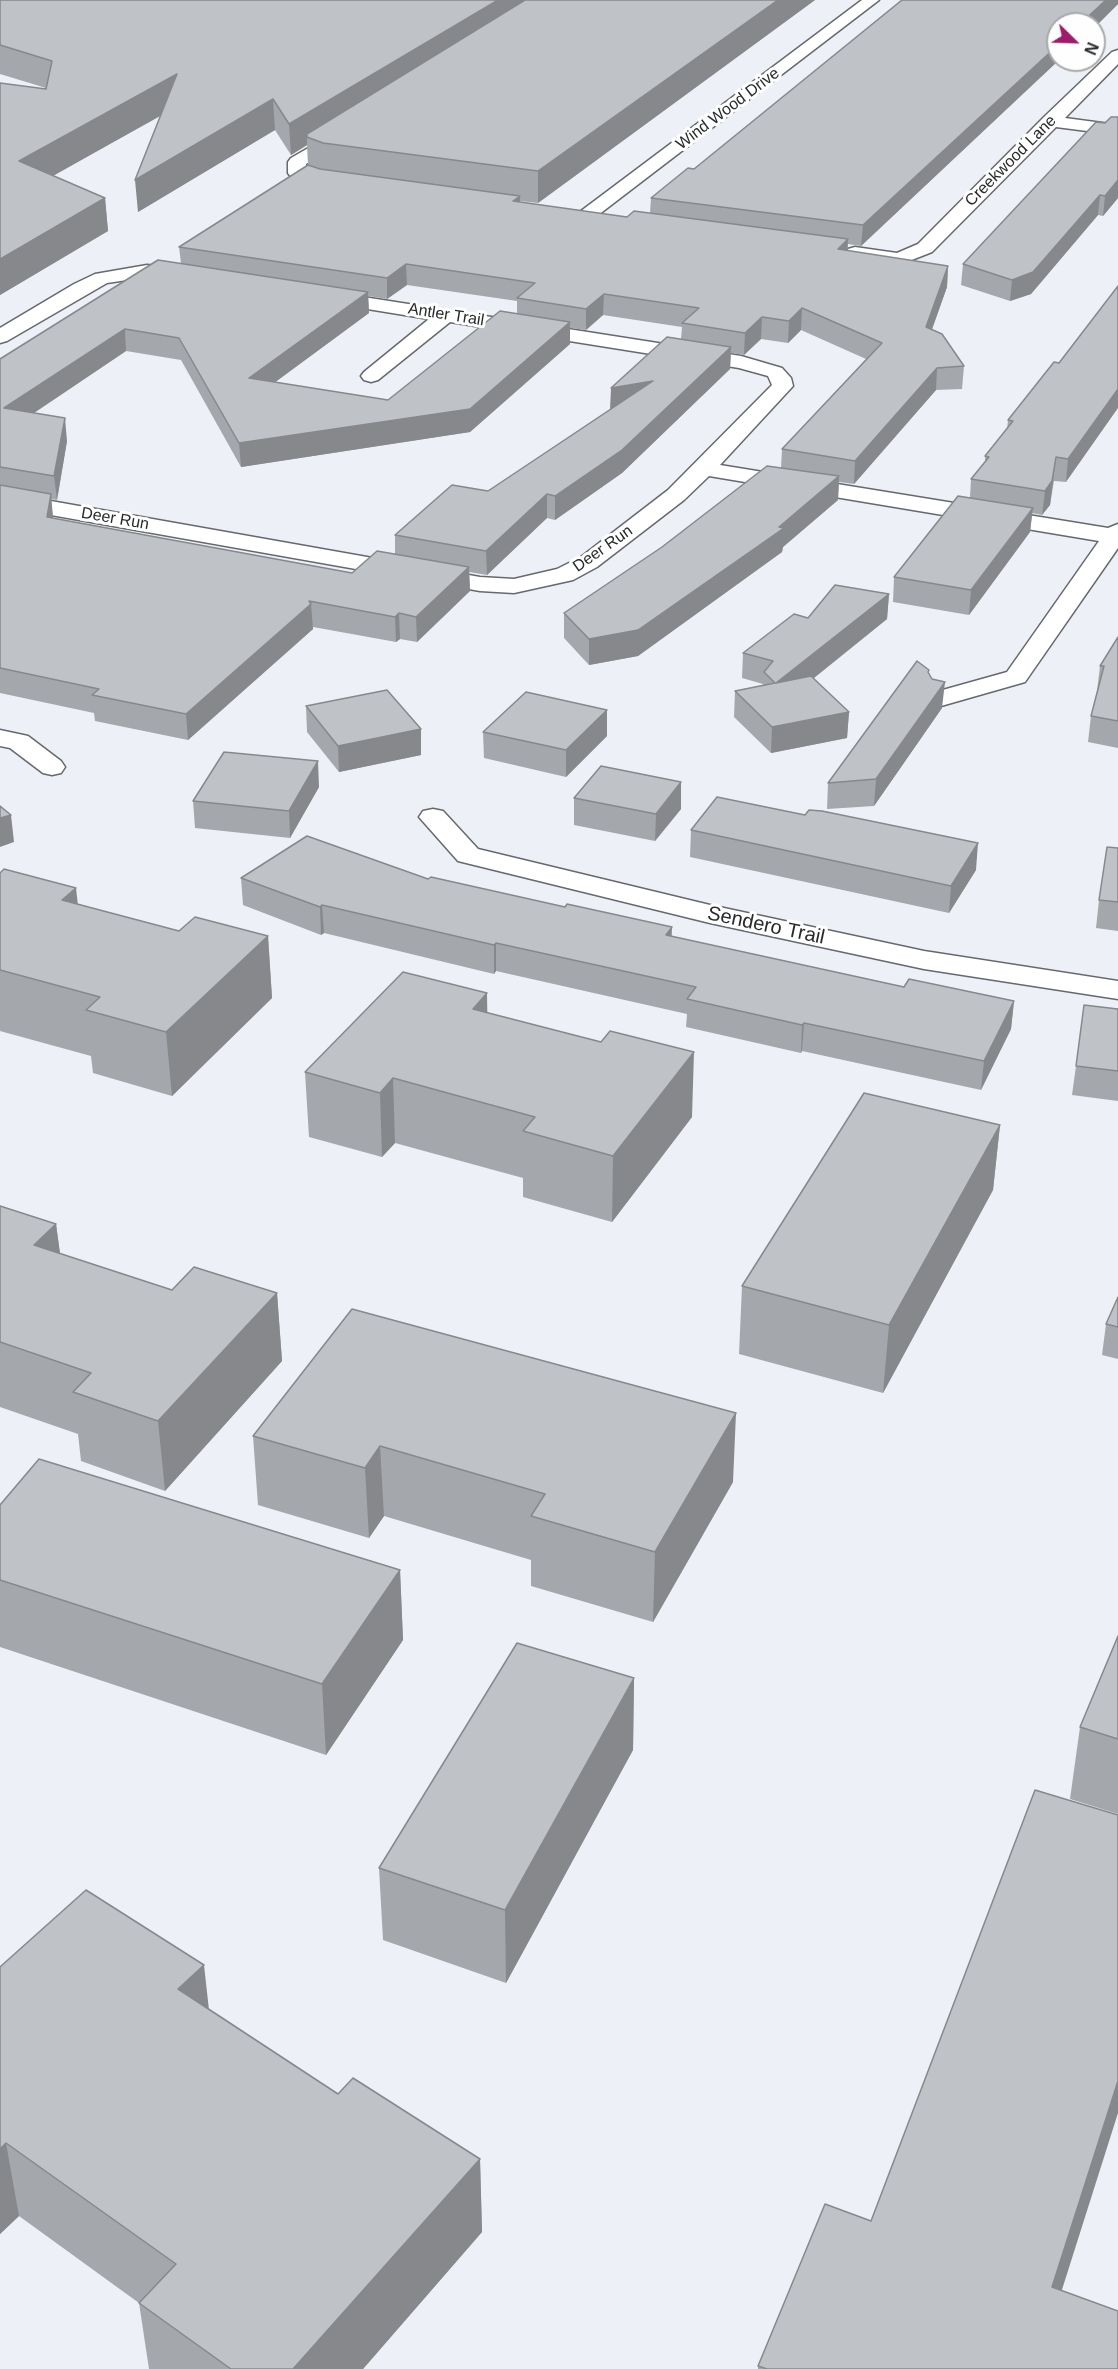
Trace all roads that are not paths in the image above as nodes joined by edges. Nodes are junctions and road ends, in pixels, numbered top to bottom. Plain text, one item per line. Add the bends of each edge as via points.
1 (872, 0) edge
2 (1118, 55) edge
3 (1050, 122) junction
4 (356, 125) edge
5 (1118, 130) edge
6 (356, 187) edge
7 (564, 215) edge
8 (583, 218) junction
9 (606, 221) edge
10 (840, 251) edge
11 (204, 278) edge
12 (305, 294) edge
13 (447, 315) junction
14 (0, 337) edge
15 (370, 376) dead end
16 (704, 469) junction
17 (0, 499) edge
18 (1117, 535) edge
19 (941, 698) edge
20 (0, 738) edge
21 (52, 767) dead end
22 (433, 817) dead end
23 (1118, 990) edge

1 - 8 street, Wind Wood Drive
2 - 3 street, Creekwood Lane
3 - 5 street
3 - 10 street, Creekwood Lane via 925,248 899,259
4 - 6 street via 297,162 297,173 321,182
7 - 8 street
8 - 9 street
11 - 14 street via 147,271 102,278
12 - 13 street, Antler Trail
13 - 15 street
13 - 16 street, Antler Trail via 741,362 775,372 783,386
16 - 17 street, Deer Run via 589,562 565,575 514,586 480,584
16 - 18 street
18 - 19 street via 1016,678
20 - 21 street via 19,742
22 - 23 street, Sendero Trail via 468,855 710,914 924,960

